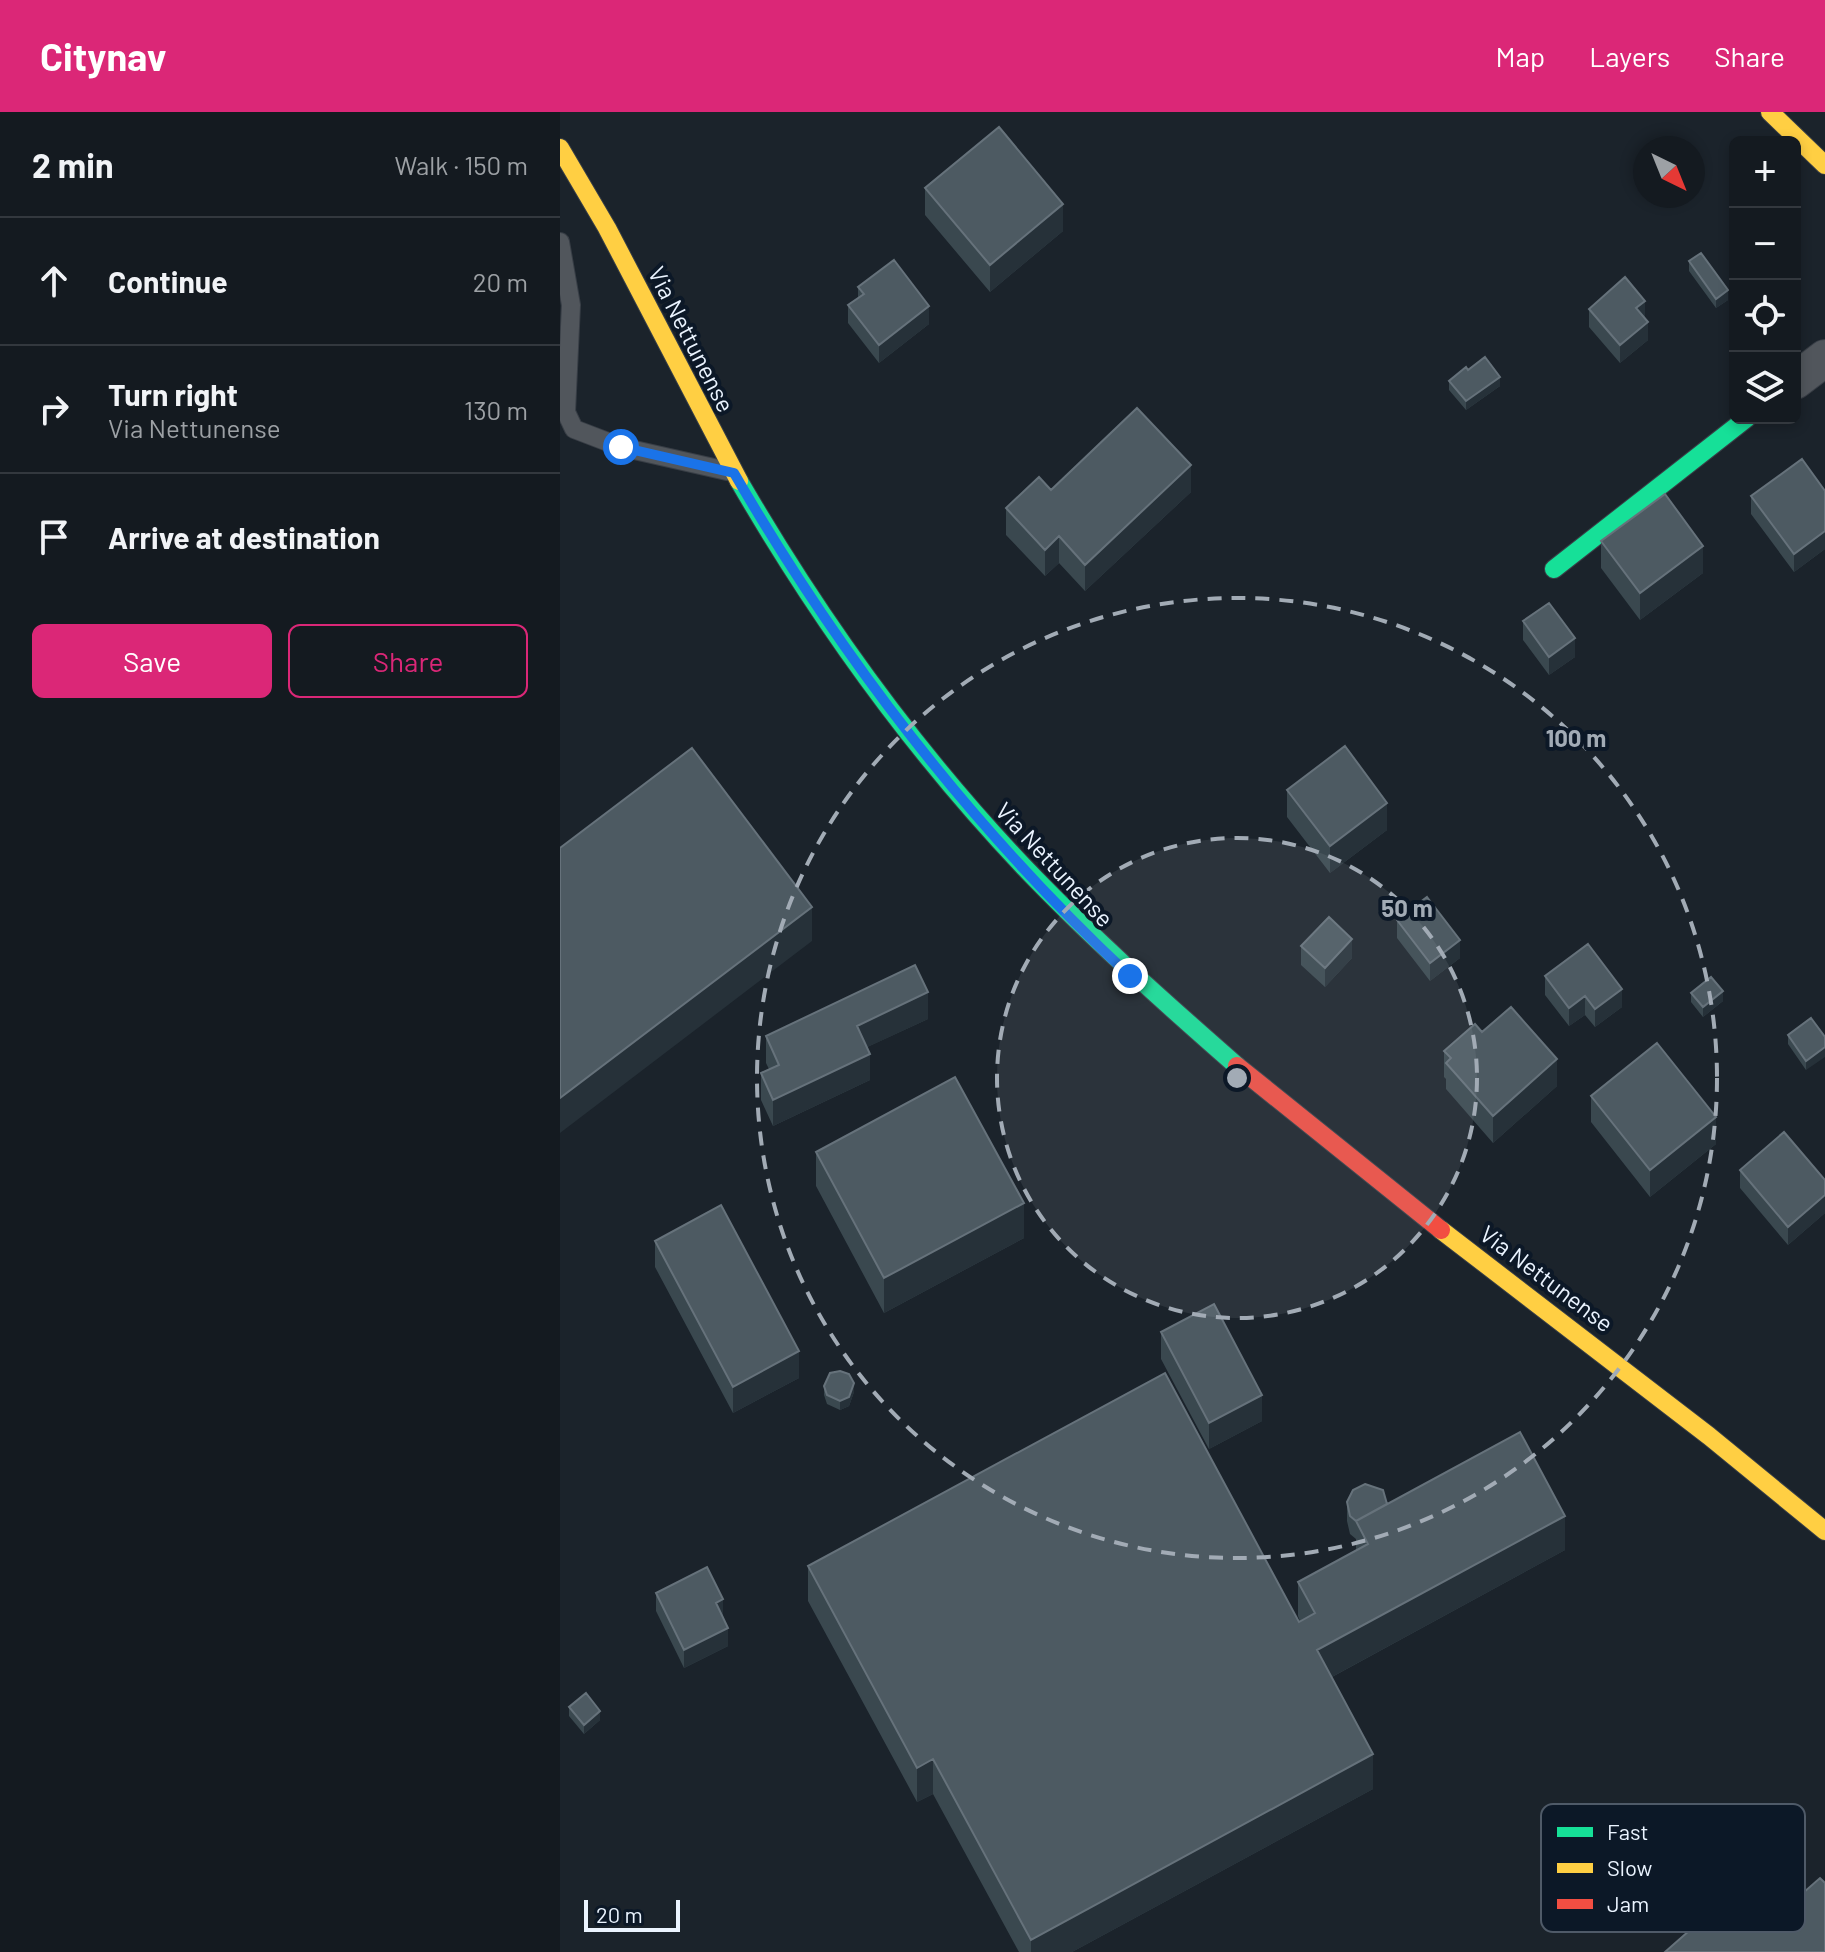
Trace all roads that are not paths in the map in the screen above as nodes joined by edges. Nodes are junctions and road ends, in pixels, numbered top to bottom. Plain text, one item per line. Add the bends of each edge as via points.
1 (1770, 112) edge
2 (560, 148) edge
3 (1825, 165) edge
4 (560, 242) edge
5 (1825, 358) edge
6 (1801, 376) edge
7 (1739, 424) edge
8 (734, 473) junction
9 (1554, 569) dead end
10 (1825, 1531) edge

1 - 3 main road
2 - 8 main road, Via Nettunense
4 - 8 lane via 571,305 566,412 574,429 621,447
5 - 6 street
7 - 9 main road
8 - 10 main road, Via Nettunense via 862,672 991,832 1096,944 1207,1046 1297,1119 1634,1374

